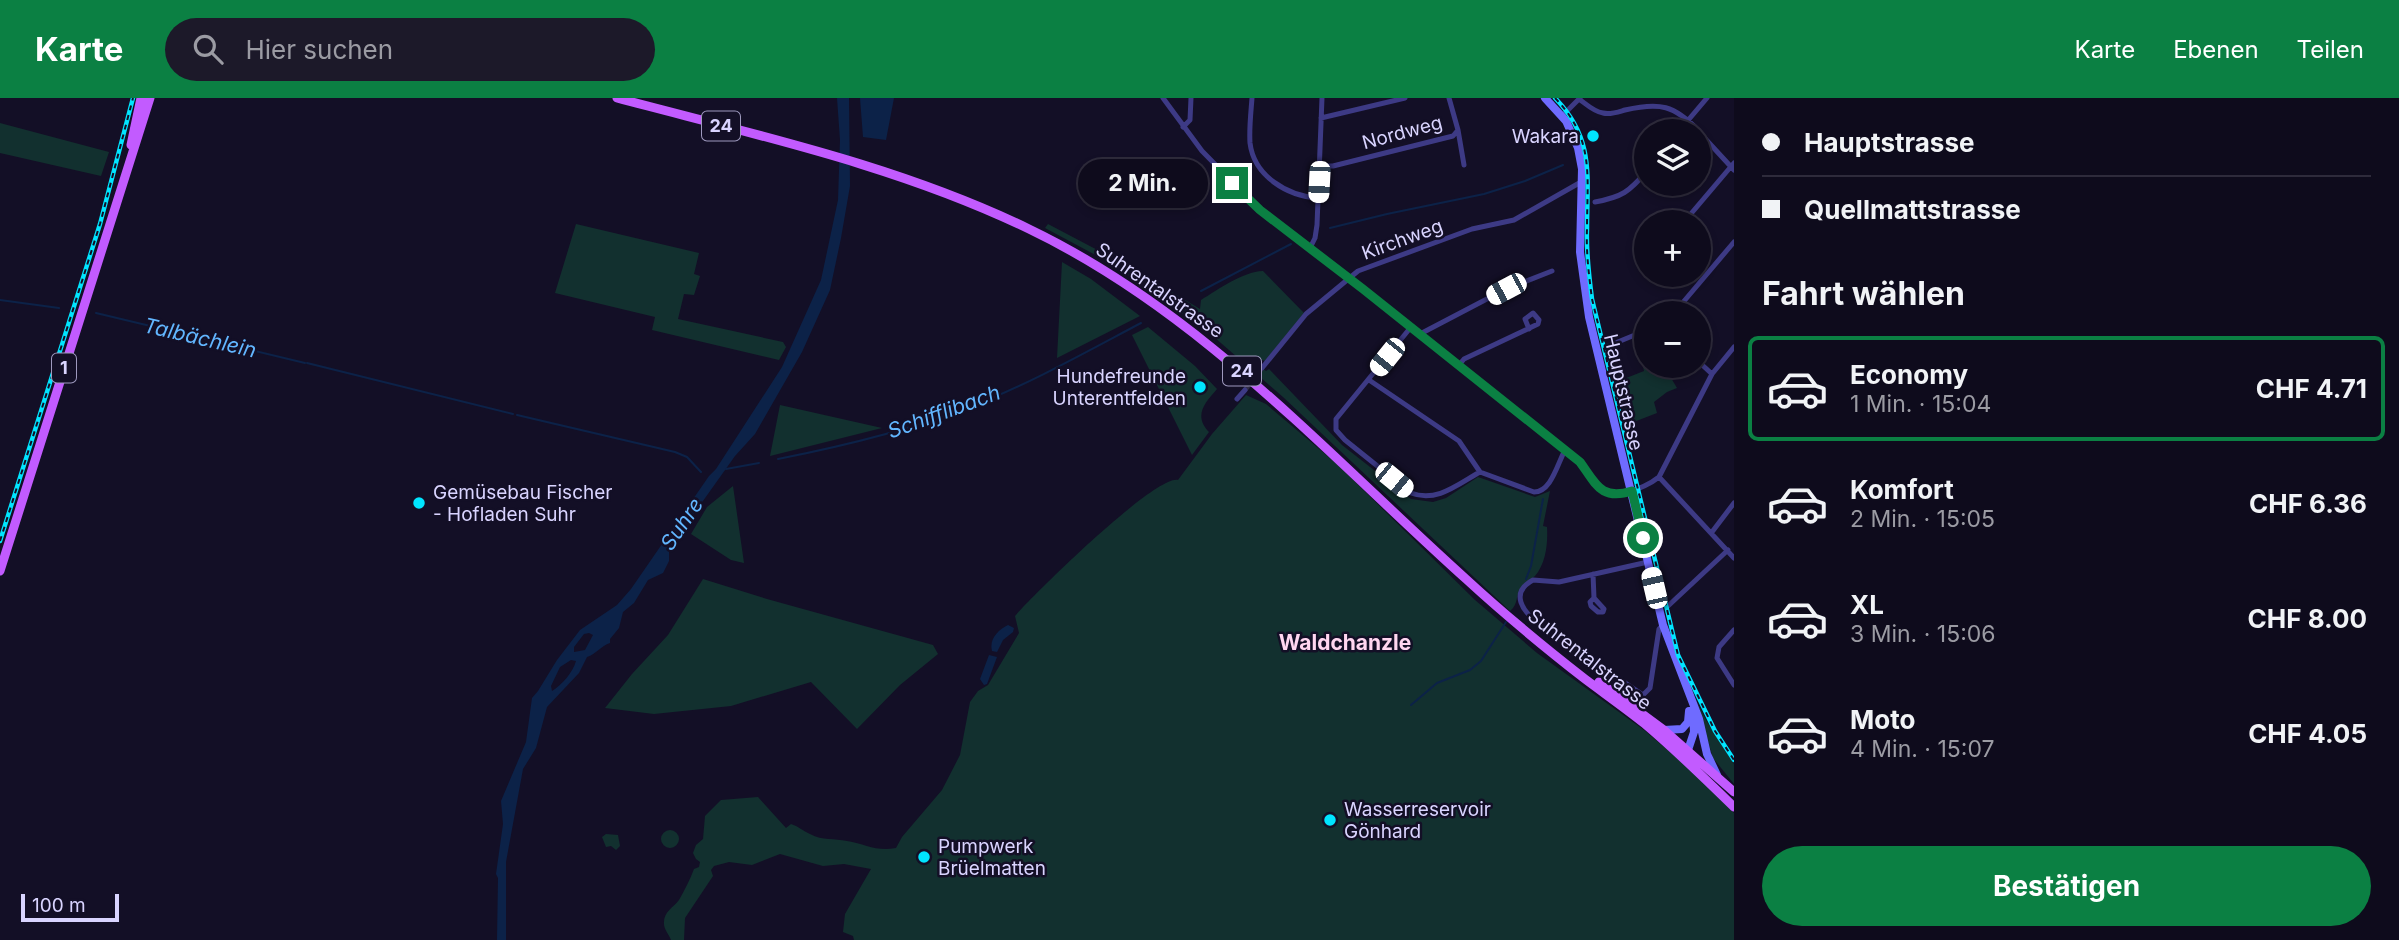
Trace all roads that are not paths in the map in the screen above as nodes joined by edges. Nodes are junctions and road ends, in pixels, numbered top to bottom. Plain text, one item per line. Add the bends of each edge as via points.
1 (141, 98) edge
2 (150, 98) edge
3 (617, 98) edge
4 (1163, 98) edge
5 (1191, 98) edge
6 (1252, 98) edge
7 (1322, 98) edge
8 (1405, 98) edge
9 (1450, 98) edge
10 (1545, 98) edge
11 (1707, 98) edge
12 (1579, 99) edge
13 (1562, 116) junction
14 (1321, 118) junction
15 (1687, 119) edge
16 (1690, 119) edge
17 (1182, 127) junction
18 (1458, 130) junction
19 (1711, 144) edge
20 (128, 164) junction
21 (1464, 165) dead end
22 (1319, 166) junction
23 (1733, 167) edge
24 (1581, 182) junction
25 (1634, 184) edge
26 (1318, 198) junction
27 (1595, 202) dead end
28 (1695, 210) edge
29 (1734, 242) edge
30 (1310, 248) junction
31 (1552, 271) dead end
32 (1349, 278) junction
33 (1684, 301) edge
34 (1411, 327) junction
35 (1528, 329) dead end
36 (1420, 334) junction
37 (1634, 335) edge
38 (1608, 346) dead end
39 (1734, 347) edge
40 (1459, 365) junction
41 (1262, 368) tunnel mouth
42 (1712, 374) joint
43 (1369, 380) junction
44 (1245, 390) tunnel mouth
45 (1237, 399) dead end
46 (1565, 450) junction
47 (1480, 472) junction
48 (1659, 477) junction
49 (1632, 491) junction
50 (1734, 503) edge
51 (1712, 532) junction
52 (1728, 550) junction
53 (1734, 558) edge
54 (1648, 562) junction
55 (0, 572) edge
56 (1593, 574) junction
57 (1594, 598) dead end
58 (1668, 606) dead end
59 (1663, 625) junction
60 (1734, 630) edge
61 (1559, 658) junction
62 (1734, 685) edge
63 (1689, 698) junction
64 (1664, 730) junction
65 (1703, 737) junction
66 (1688, 755) junction
67 (1717, 775) junction
68 (1734, 792) edge
69 (1734, 807) edge

1 - 20 main road, 1
2 - 20 main road, 1
3 - 61 main road, Suhrentalstrasse / 24 via 870,167 957,197 1070,251 1199,337
4 - 17 street
5 - 17 street via 1190,120
6 - 26 street via 1250,142 1262,169 1289,192
7 - 14 street
8 - 14 street
9 - 18 street, Nordweg
10 - 13 main road, Hauptstrasse
11 - 16 street
12 - 13 street
12 - 15 street via 1606,114 1665,106
13 - 24 main road, Hauptstrasse via 1578,148
14 - 22 street
17 - 30 street via 1260,210
18 - 21 street
18 - 22 street, Nordweg via 1453,136
19 - 23 street
20 - 55 main road, 1
22 - 26 street
23 - 28 street
24 - 32 street, Kirchweg via 1514,220 1472,229
24 - 49 main road, Hauptstrasse via 1581,271
25 - 27 street via 1625,193
26 - 30 street
29 - 33 street
30 - 32 street
31 - 36 street via 1506,289
32 - 34 street
32 - 41 street, Kirchweg via 1306,314
34 - 36 street
34 - 43 street
35 - 40 street
36 - 40 street
37 - 38 street
39 - 42 street
40 - 46 street
42 - 48 street
43 - 47 street via 1459,441
43 - 47 street via 1336,419 1336,430 1345,440 1422,497 1438,495
44 - 45 street
46 - 47 street via 1542,492
46 - 49 street via 1603,491 1616,495
48 - 49 street
48 - 51 street
49 - 54 main road, Hauptstrasse
50 - 51 street
51 - 52 street
52 - 53 street
52 - 58 street
54 - 56 street
54 - 59 main road, Hauptstrasse
56 - 57 street
56 - 59 street via 1559,582 1533,580 1523,589 1520,603 1530,617 1643,695 1650,688
59 - 63 main road, Hauptstrasse
60 - 62 street via 1719,647 1717,658
61 - 64 main road, 24
61 - 66 main road, Suhrentalstrasse / 24
63 - 64 main road via 1688,722 1677,731
63 - 65 main road
63 - 66 main road via 1694,732
64 - 66 main road, 24
65 - 66 main road via 1698,749
65 - 67 main road
66 - 67 main road, 24
66 - 69 main road, 24
67 - 68 main road, 24

